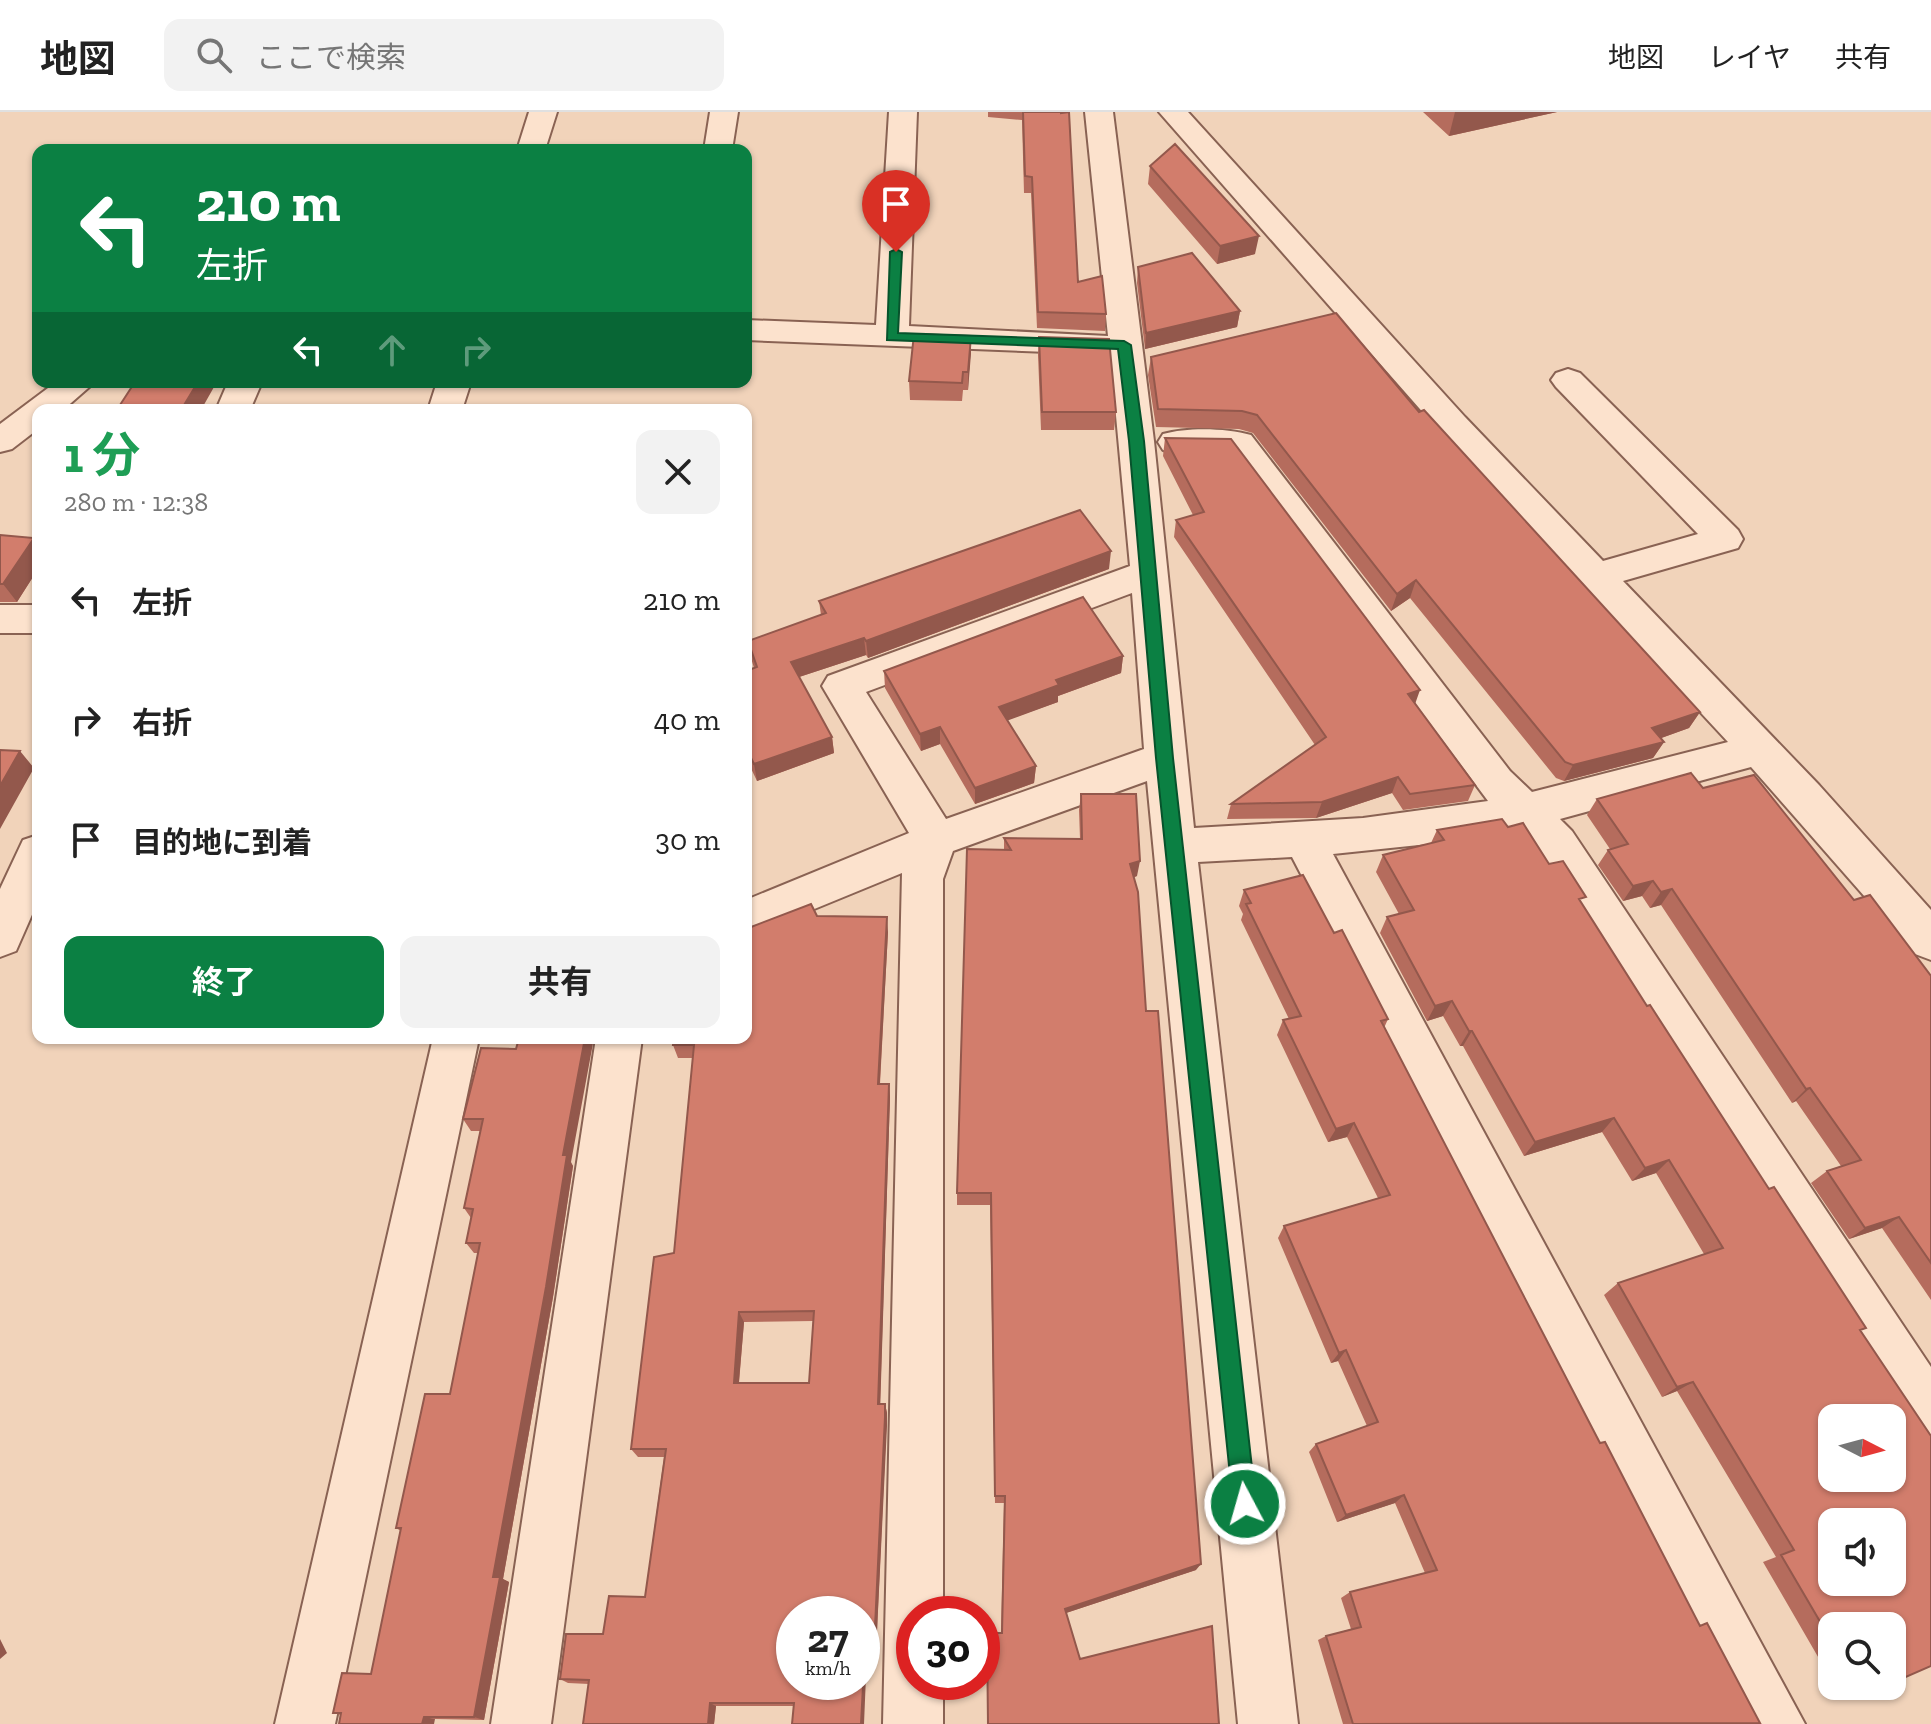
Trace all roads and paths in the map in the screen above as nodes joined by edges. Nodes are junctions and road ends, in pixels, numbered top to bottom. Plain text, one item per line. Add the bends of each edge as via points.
1 (543, 112) edge
2 (724, 112) edge
3 (903, 112) edge
4 (1099, 112) edge
5 (1173, 112) edge
6 (533, 144) edge
7 (719, 144) edge
8 (752, 330) edge
9 (892, 337) junction
10 (1136, 357) junction
11 (1568, 380) dead end
12 (70, 388) edge
13 (49, 404) edge
14 (32, 417) edge
15 (0, 441) edge
16 (1137, 441) junction
17 (1148, 573) junction
18 (1596, 576) junction
19 (0, 619) edge
20 (32, 619) edge
21 (1759, 749) junction
22 (1165, 758) junction
23 (1521, 811) junction
24 (936, 840) junction
25 (1304, 840) junction
26 (1174, 846) junction
27 (32, 866) edge
28 (752, 917) edge
29 (0, 938) edge
30 (1931, 941) edge
31 (455, 1044) edge
32 (618, 1044) edge
33 (1931, 1415) edge
34 (305, 1724) edge
35 (521, 1724) edge
36 (913, 1724) edge
37 (1268, 1724) edge
38 (1775, 1724) edge

1 - 6 street
2 - 7 street
3 - 9 street
4 - 10 street via 1103,167
5 - 18 street via 1338,317
8 - 9 street
9 - 10 street
10 - 16 street
11 - 18 street via 1725,539
12 - 13 street
14 - 15 street
16 - 17 street
16 - 23 street via 1239,443
17 - 22 street
17 - 24 street via 842,686
18 - 21 street
19 - 20 street
21 - 23 street
21 - 30 street
22 - 24 street
22 - 26 street
23 - 25 street
23 - 33 street via 1557,843
24 - 28 street
24 - 36 street via 921,879
25 - 26 street
25 - 38 street
26 - 37 street
27 - 29 street
31 - 34 street
32 - 35 street

